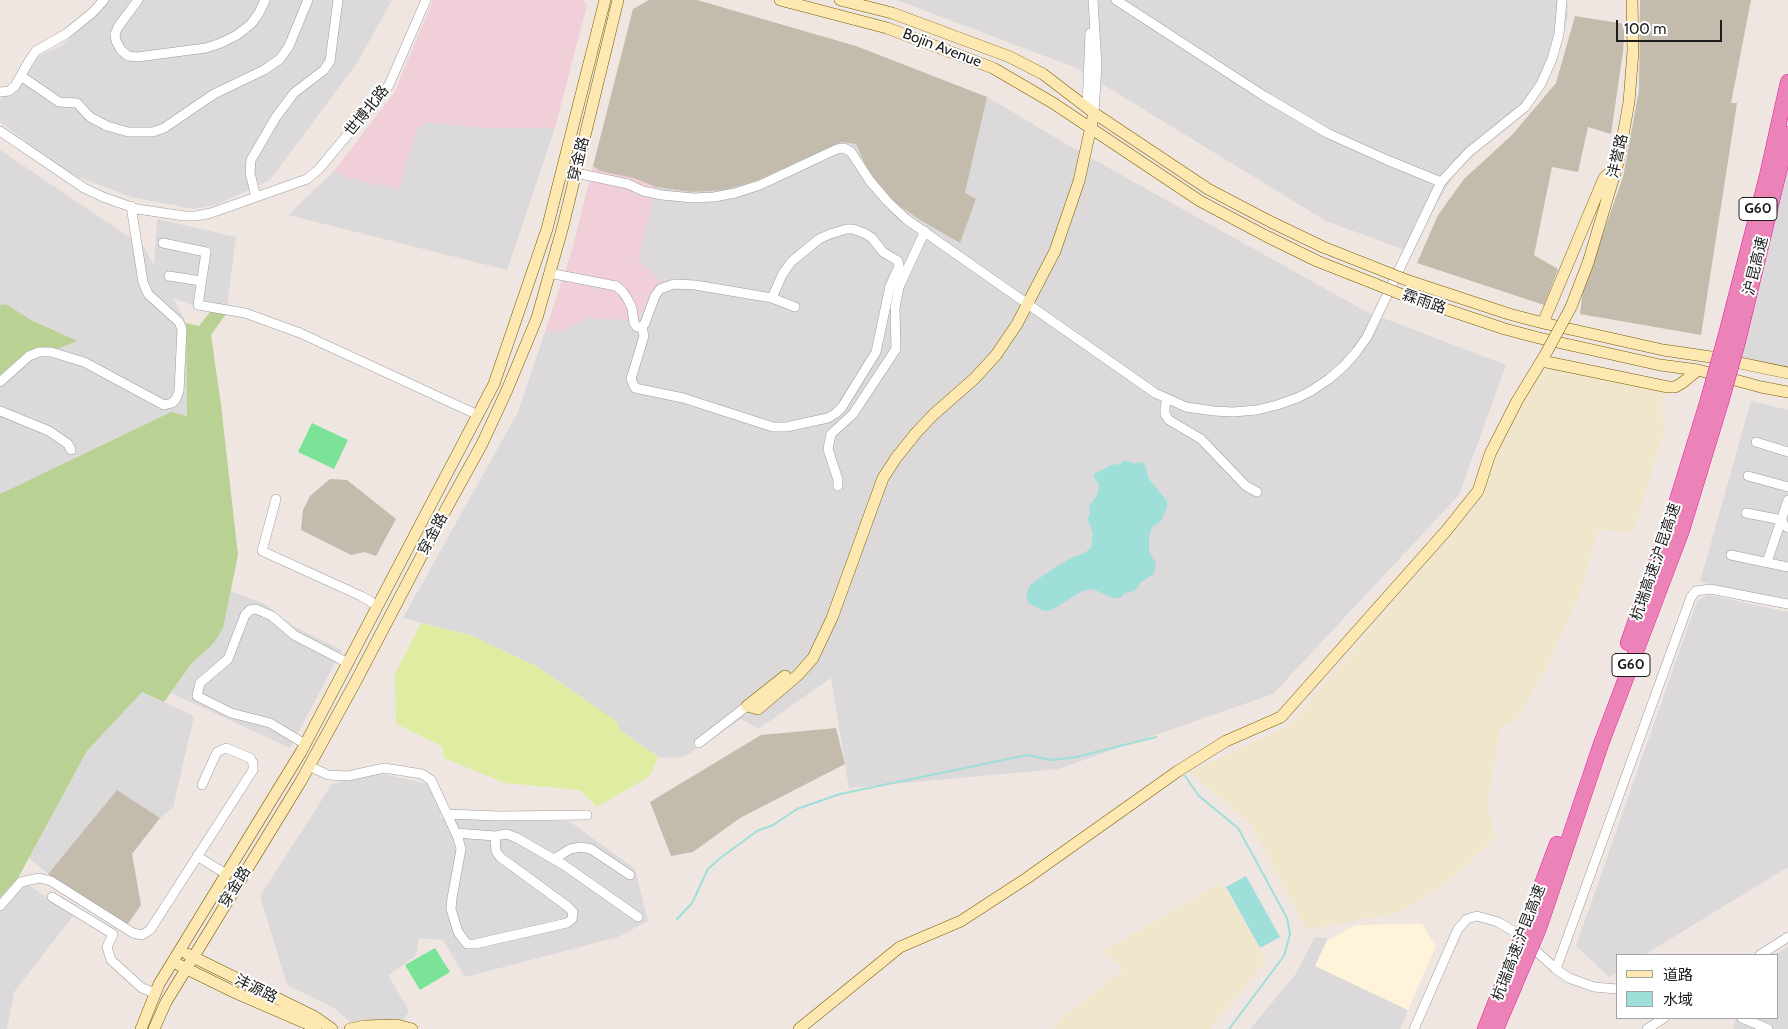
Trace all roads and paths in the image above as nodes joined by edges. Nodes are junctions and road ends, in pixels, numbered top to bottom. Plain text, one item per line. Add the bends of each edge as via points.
1 (104, 0) edge
2 (138, 0) edge
3 (265, 0) edge
4 (308, 0) edge
5 (338, 0) edge
6 (426, 0) edge
7 (605, 0) edge
8 (618, 0) edge
9 (780, 0) edge
10 (840, 0) edge
11 (1088, 0) edge
12 (1094, 0) edge
13 (1116, 0) edge
14 (1562, 0) edge
15 (1632, 0) edge
16 (853, 1) edge
17 (21, 76) junction
18 (1788, 82) edge
19 (0, 92) edge
20 (1091, 110) junction
21 (1088, 127) junction
22 (0, 131) edge
23 (1788, 134) edge
24 (1618, 163) junction
25 (576, 173) junction
26 (1441, 182) junction
27 (256, 197) junction
28 (131, 206) junction
29 (926, 231) junction
30 (163, 243) dead end
31 (550, 273) junction
32 (169, 276) dead end
33 (201, 281) junction
34 (772, 298) junction
35 (1025, 302) junction
36 (795, 307) dead end
37 (1543, 323) junction
38 (642, 327) junction
39 (1732, 338) junction
40 (1544, 358) junction
41 (1698, 370) junction
42 (1788, 372) edge
43 (0, 382) edge
44 (1788, 392) edge
45 (1167, 399) junction
46 (0, 411) edge
47 (478, 415) junction
48 (1756, 442) dead end
49 (71, 450) dead end
50 (1788, 452) edge
51 (1748, 476) dead end
52 (838, 486) dead end
53 (1788, 487) edge
54 (1257, 492) dead end
55 (276, 499) dead end
56 (1788, 500) edge
57 (1746, 513) dead end
58 (1782, 520) junction
59 (1788, 528) edge
60 (1731, 555) dead end
61 (1768, 562) junction
62 (1788, 567) edge
63 (1788, 604) edge
64 (378, 606) junction
65 (348, 662) junction
66 (747, 706) joint
67 (699, 742) dead end
68 (305, 744) junction
69 (309, 766) junction
70 (202, 785) dead end
71 (448, 814) junction
72 (587, 815) dead end
73 (456, 834) junction
74 (495, 836) junction
75 (197, 856) junction
76 (554, 859) junction
77 (226, 874) junction
78 (630, 875) dead end
79 (52, 897) dead end
80 (0, 906) edge
81 (638, 916) dead end
82 (1788, 937) edge
83 (179, 949) junction
84 (1762, 954) edge
85 (193, 957) junction
86 (172, 962) junction
87 (186, 968) junction
88 (1556, 969) junction
89 (1510, 982) junction
90 (1616, 989) edge
91 (155, 993) junction
92 (1662, 1019) edge
93 (1744, 1019) edge
94 (141, 1029) edge
95 (154, 1029) edge
96 (316, 1029) edge
97 (332, 1029) edge
98 (350, 1029) edge
99 (412, 1029) edge
100 (799, 1029) edge
101 (1414, 1029) edge
102 (1485, 1029) edge
103 (1496, 1029) edge
104 (1647, 1029) edge
105 (1768, 1029) edge

1 - 17 street via 66,34 36,51
2 - 3 street via 115,34 121,50 128,56 138,57 221,43 250,24
4 - 17 street via 289,46 280,59 214,94 154,132 128,132 102,124 77,104 59,102
5 - 27 street via 330,61 324,70 294,93 251,160 250,173
6 - 27 street, 世博北路 via 389,85 319,169 307,178
7 - 47 main road, 穿金路 via 547,229 494,384
8 - 25 main road, 穿金路
9 - 21 main road, Bojin Avenue via 888,28 993,68
10 - 16 main road, Bojin Avenue
11 - 20 street
12 - 20 street via 1097,65
13 - 26 street via 1326,133
14 - 26 street via 1559,34 1541,84 1525,107 1469,152
15 - 24 main road, 沣誉路 via 1629,102
16 - 20 main road, Bojin Avenue via 1010,57 1043,74
17 - 19 street via 9,91
18 - 39 highway, 杭瑞高速;沪昆高速 / G60
20 - 21 main road
20 - 37 main road, 霖雨路, bridge via 1208,188 1323,247 1484,307
21 - 35 main road via 1049,248
21 - 41 main road, 霖雨路, bridge via 1200,201 1317,261 1403,295 1496,326 1660,365
22 - 28 street, 世博北路 via 84,188
23 - 39 highway, 沪昆高速 / G60
24 - 37 main road via 1604,178
24 - 40 main road, 沣誉路, bridge via 1588,263 1571,307
25 - 29 street via 662,195 714,197 760,185 844,148 856,157 887,201 906,219
25 - 31 main road, 穿金路
26 - 45 street via 1366,337 1351,358 1329,379 1297,398 1257,410 1214,411 1186,407
27 - 28 street, 世博北路 via 196,216
28 - 43 street via 143,282 148,294 182,329 176,399 172,404 164,405 84,362 51,352 29,356
29 - 35 street
29 - 52 street via 899,286 895,308 896,349 854,414 831,434 828,449
30 - 33 street via 206,252
31 - 38 street via 616,286 632,308 634,323
31 - 69 main road, 穿金路 via 537,318 482,444
32 - 33 street
33 - 47 street via 198,305 245,313 300,333
34 - 36 street
34 - 38 street via 674,284 660,289
34 - 38 street via 791,262 818,239 847,229 866,234 883,252 898,261 876,352 842,407 828,418 773,427 683,398 635,388 631,379 644,336
35 - 45 street
35 - 66 main road via 970,373 928,409 890,454 876,475 825,615 807,654
37 - 42 main road, 霖雨路 via 1663,350
39 - 89 highway, 杭瑞高速;沪昆高速 / G60, bridge via 1714,401 1595,738 1534,923
40 - 41 main road via 1668,387 1675,387
40 - 100 main road, 沣誉路 via 1490,454 1478,491 1281,717 1226,741 1181,769 961,921 900,947
41 - 44 main road, 霖雨路 via 1761,388
45 - 54 street via 1165,407 1169,420 1201,439 1246,486
46 - 49 street via 49,431 68,444
47 - 64 main road, 穿金路
48 - 50 street
51 - 53 street
55 - 64 street via 262,551
56 - 58 street
57 - 58 street
58 - 59 street
58 - 61 street
60 - 61 street
61 - 62 street
63 - 88 street via 1710,589 1696,591 1690,597
64 - 65 main road, 穿金路
65 - 68 main road, 穿金路
65 - 68 street via 294,635 272,616 256,609 246,615 228,658 200,683 197,696 231,713 270,723
66 - 67 street
68 - 77 main road, 穿金路
69 - 71 street via 328,774 348,776 384,768 422,774 431,780
69 - 85 main road, 穿金路
70 - 75 street via 218,752 226,748 250,758 253,763 252,770
71 - 72 street
71 - 73 street
73 - 74 street
73 - 74 street via 461,849 452,909 458,932 467,944 567,923 572,919 573,912 568,906 500,857 496,851
74 - 76 street via 507,834
75 - 77 street
75 - 80 street via 150,930 142,935 133,933 51,881 39,878 21,882
76 - 78 street via 570,849 591,849
76 - 81 street
77 - 83 main road, 穿金路
79 - 91 street via 113,934 107,947 111,960 142,988
82 - 84 street
83 - 85 main road, 沣源路
83 - 86 main road, 穿金路
85 - 87 main road, 穿金路
85 - 97 main road, 沣源路 via 315,1017
86 - 87 main road, 沣源路
86 - 91 main road, 穿金路
87 - 95 main road, 穿金路
87 - 96 main road, 沣源路
88 - 90 street via 1580,983
88 - 101 street via 1506,926 1486,917 1467,919 1458,928
89 - 102 highway, 杭瑞高速;沪昆高速 / G60
89 - 103 highway, 杭瑞高速;沪昆高速 / G60
91 - 94 main road, 穿金路
92 - 104 street
93 - 105 street
98 - 99 main road via 397,1024

